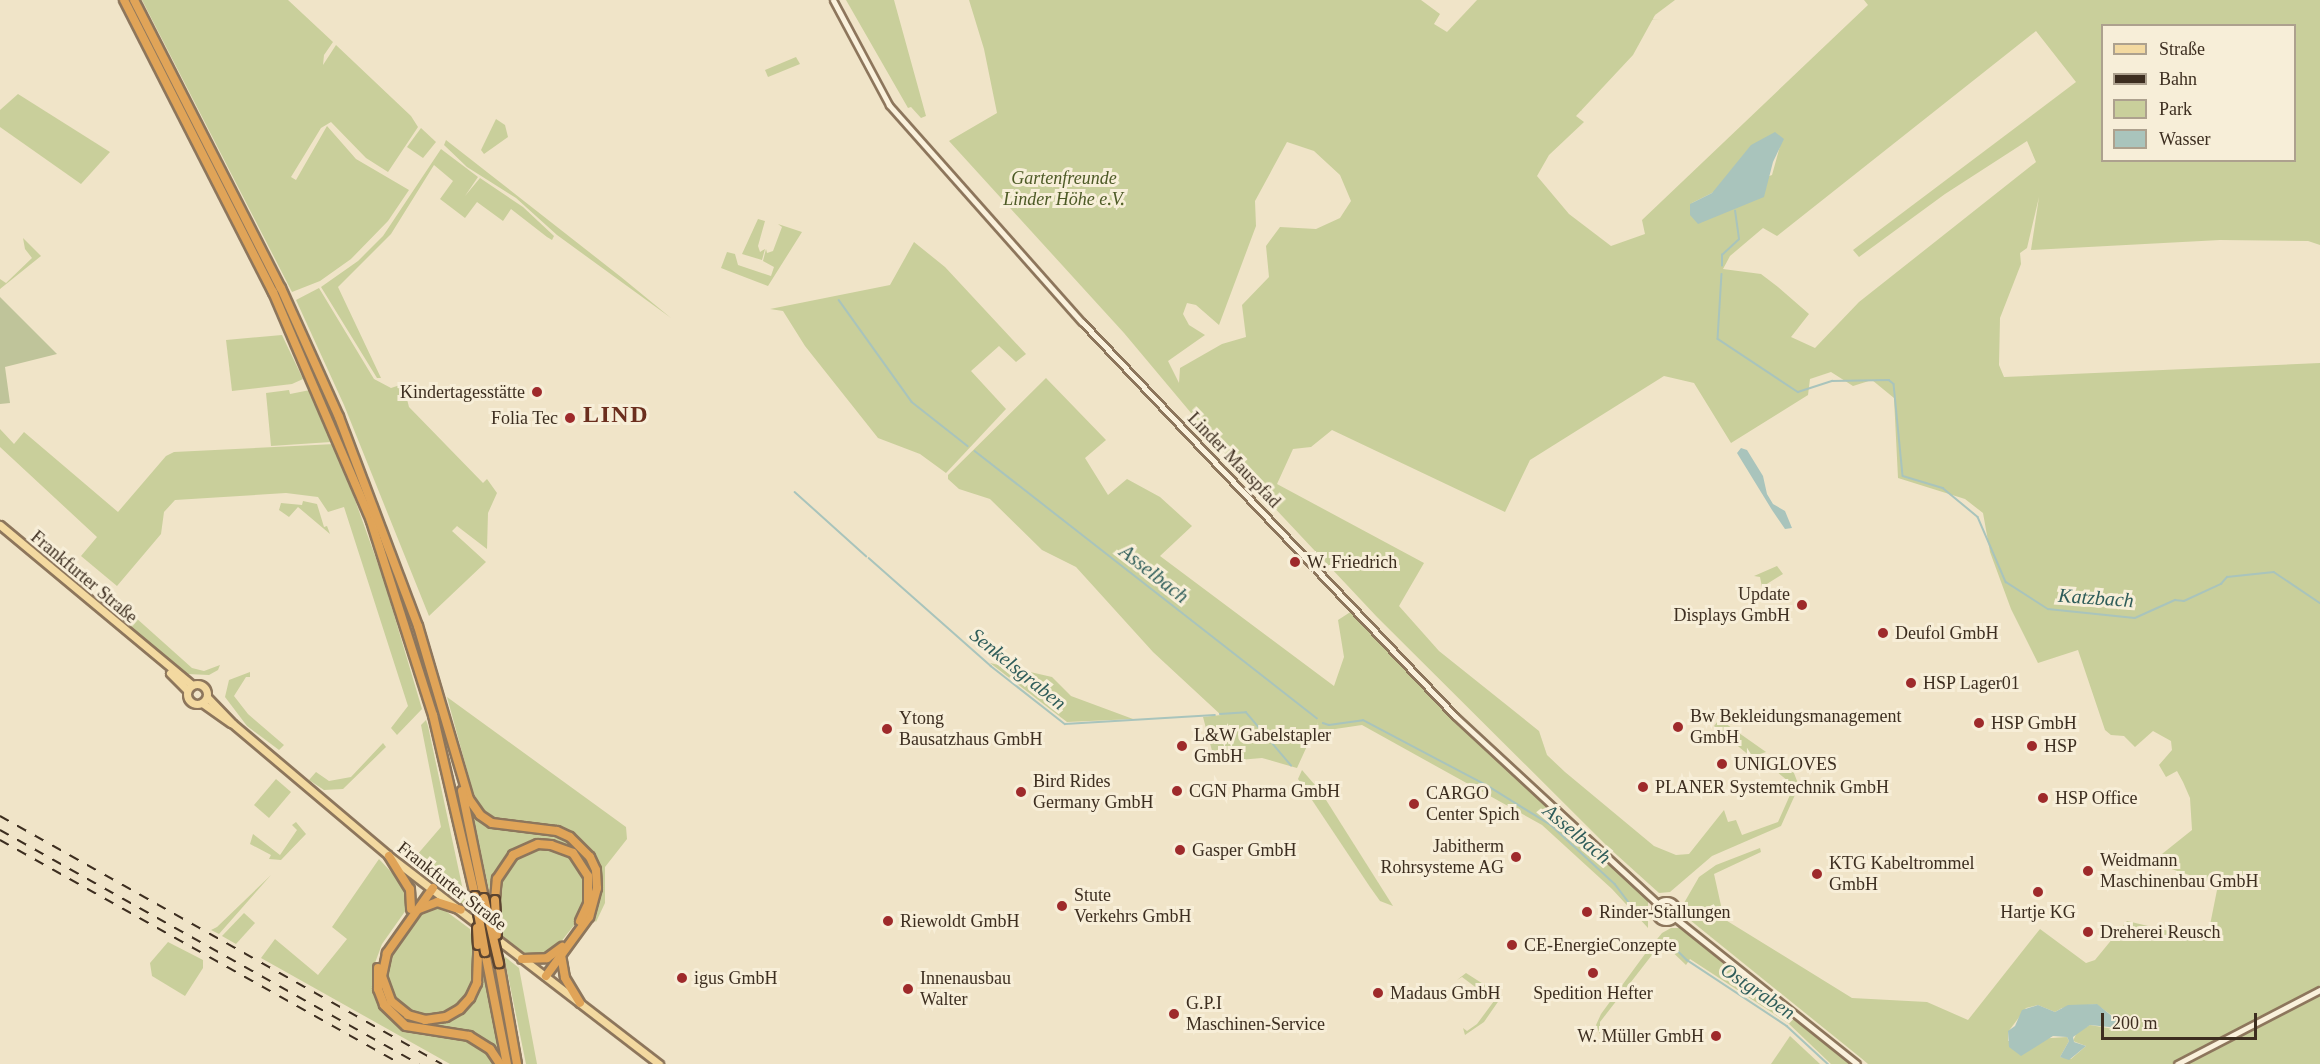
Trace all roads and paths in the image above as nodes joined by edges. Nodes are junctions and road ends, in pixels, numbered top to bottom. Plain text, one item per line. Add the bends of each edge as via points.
1 (124, 0) edge
2 (134, 0) edge
3 (833, 0) edge
4 (0, 525) edge
5 (189, 688) junction
6 (205, 700) junction
7 (452, 742) junction
8 (389, 856) junction
9 (431, 887) junction
10 (475, 896) junction
11 (1658, 904) junction
12 (461, 910) junction
13 (412, 911) junction
14 (1675, 918) junction
15 (561, 951) junction
16 (522, 959) junction
17 (499, 963) junction
18 (544, 974) junction
19 (2320, 990) edge
20 (580, 1003) junction
21 (500, 1064) edge
22 (507, 1064) edge
23 (518, 1064) edge
24 (659, 1064) edge
25 (1857, 1064) edge
26 (2177, 1064) edge

1 - 10 highway via 273,292 374,531 433,715
2 - 7 highway via 299,326 375,508
3 - 11 street, Linder Mauspfad via 889,105 1082,322 1455,716
4 - 5 main road, Frankfurter Straße
5 - 6 main road via 190,702
5 - 6 main road via 204,686
6 - 8 main road, Frankfurter Straße
7 - 15 highway via 469,799 480,815 504,826 557,831 570,837 590,857 597,881 595,903
7 - 17 highway, bridge
8 - 9 main road, Frankfurter Straße
8 - 13 highway via 410,889
9 - 12 main road, Frankfurter Straße
9 - 13 highway
10 - 13 highway, bridge via 477,983 460,1009 446,1017 425,1020 408,1015 391,1001 382,976 387,953
10 - 22 highway, bridge
11 - 14 street via 1655,912 1660,920
11 - 14 street via 1664,900 1673,902 1678,911
12 - 13 highway via 437,902
12 - 16 main road, Frankfurter Straße
13 - 21 highway via 378,963 378,989 384,1005 406,1026 479,1040
14 - 25 street
15 - 16 highway via 547,958
15 - 17 highway, bridge via 583,918 590,892 586,870 573,853 551,844 523,848 503,865 495,900
15 - 18 highway
15 - 20 highway via 565,978
16 - 18 main road, Frankfurter Straße
17 - 23 highway
18 - 20 main road, Frankfurter Straße
19 - 26 street
20 - 24 main road, Frankfurter Straße

